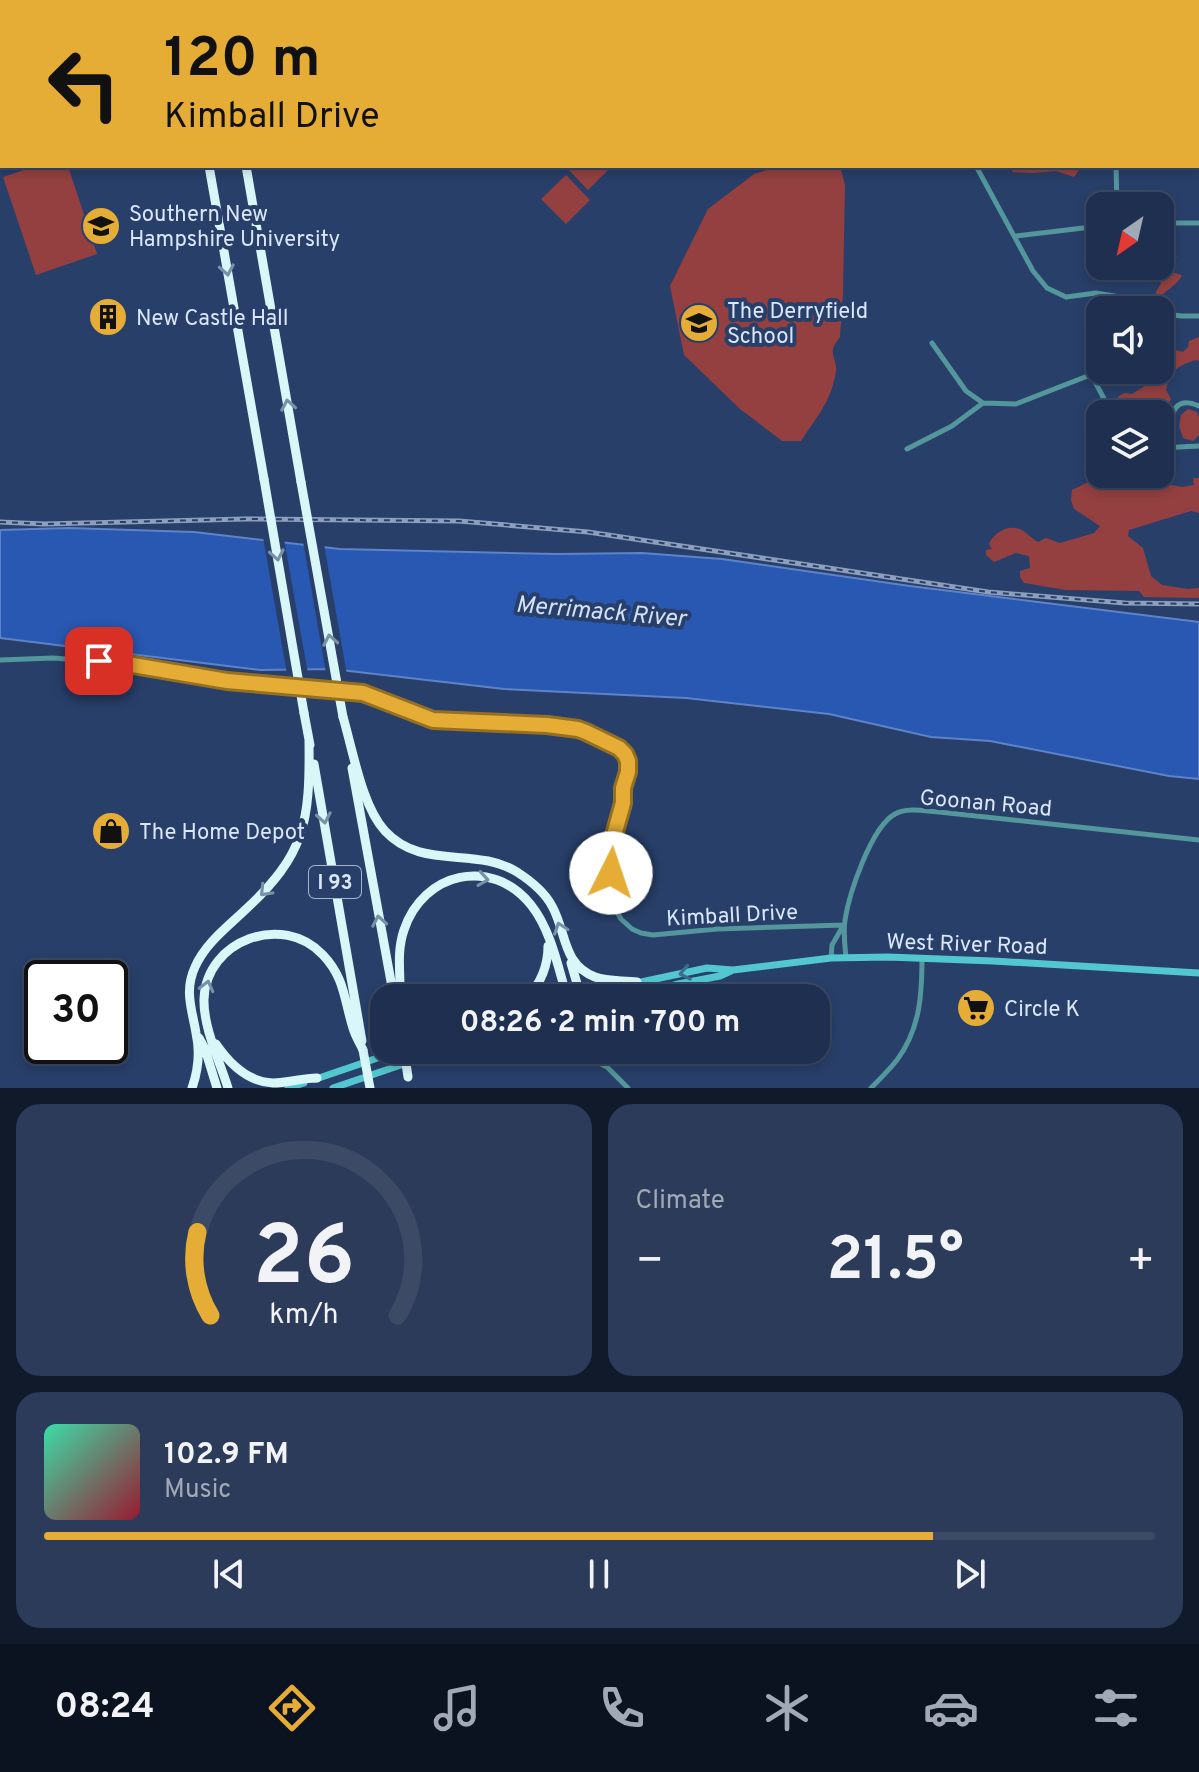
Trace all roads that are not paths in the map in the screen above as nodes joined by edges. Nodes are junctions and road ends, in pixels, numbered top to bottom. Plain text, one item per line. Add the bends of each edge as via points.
1 (209, 168) edge
2 (246, 168) edge
3 (977, 168) edge
4 (1116, 168) edge
5 (1117, 192) edge
6 (1174, 223) edge
7 (1199, 223) edge
8 (1086, 228) edge
9 (1016, 236) junction
10 (1115, 296) edge
11 (1174, 315) edge
12 (1199, 316) edge
13 (932, 343) dead end
14 (1086, 376) edge
15 (983, 403) junction
16 (1199, 406) edge
17 (1174, 411) edge
18 (1199, 446) edge
19 (1174, 448) edge
20 (907, 449) dead end
21 (0, 660) edge
22 (343, 717) junction
23 (309, 740) junction
24 (1199, 840) edge
25 (844, 925) junction
26 (548, 939) junction
27 (570, 956) junction
28 (831, 958) junction
29 (846, 958) junction
30 (922, 958) junction
31 (733, 970) junction
32 (1199, 973) edge
33 (637, 982) junction
34 (394, 984) edge
35 (398, 984) edge
36 (538, 984) edge
37 (562, 984) edge
38 (577, 984) edge
39 (629, 984) edge
40 (686, 984) edge
41 (197, 1035) junction
42 (211, 1036) junction
43 (363, 1050) junction
44 (370, 1061) edge
45 (404, 1064) edge
46 (405, 1064) edge
47 (602, 1064) edge
48 (606, 1066) joint
49 (317, 1078) junction
50 (192, 1088) edge
51 (217, 1088) edge
52 (228, 1088) edge
53 (288, 1088) edge
54 (333, 1088) edge
55 (370, 1088) edge
56 (410, 1088) edge
57 (628, 1088) edge
58 (871, 1088) edge

1 -> 23 highway, I 93, bridge
22 -> 2 highway, I 93, bridge
3 - 9 street
4 - 5 street
6 - 7 street
8 - 9 street
9 - 10 street via 1033,271 1052,292 1066,297
11 - 12 street
13 - 15 street via 966,391
14 - 15 street via 1016,404
15 - 20 street
16 - 17 street via 1181,404
18 - 19 street
21 - 25 street, Kimball Drive via 121,663 227,681 363,693 433,720 578,729 613,744 628,761 613,835 611,889 615,908 632,929 653,935
27 -> 22 highway via 553,907 514,870 480,859 414,851 386,832 371,812
34 -> 22 highway, I 93
23 -> 41 highway via 307,810 300,838 273,883 205,950 195,967 188,995
23 -> 43 highway, I 93
24 - 25 street, Goonan Road via 898,812 879,832 861,866
25 - 28 street, Goonan Road via 834,939
25 - 29 street, Goonan Road
35 -> 26 highway via 410,914 422,897 452,879 481,877 509,886 536,912
26 - 36 highway
26 - 37 highway
27 - 33 highway via 594,976
27 - 38 highway
28 - 29 main road, West River Road
28 - 31 main road, West River Road
29 - 30 main road, West River Road
30 - 32 main road, West River Road
30 - 58 street via 914,1028 899,1057
31 -> 33 main road, West River Road via 707,968
31 - 40 main road, West River Road
33 - 39 main road, West River Road
41 - 50 highway
41 - 51 highway
42 -> 43 highway via 204,997 216,963 242,941 283,934 313,946 334,967
42 - 49 highway via 230,1061 254,1078 274,1083
42 - 52 highway
43 - 55 highway, I 93, bridge
44 - 49 main road
45 - 54 main road
46 - 56 highway, bridge
47 - 48 street
48 - 57 street
49 - 53 main road

